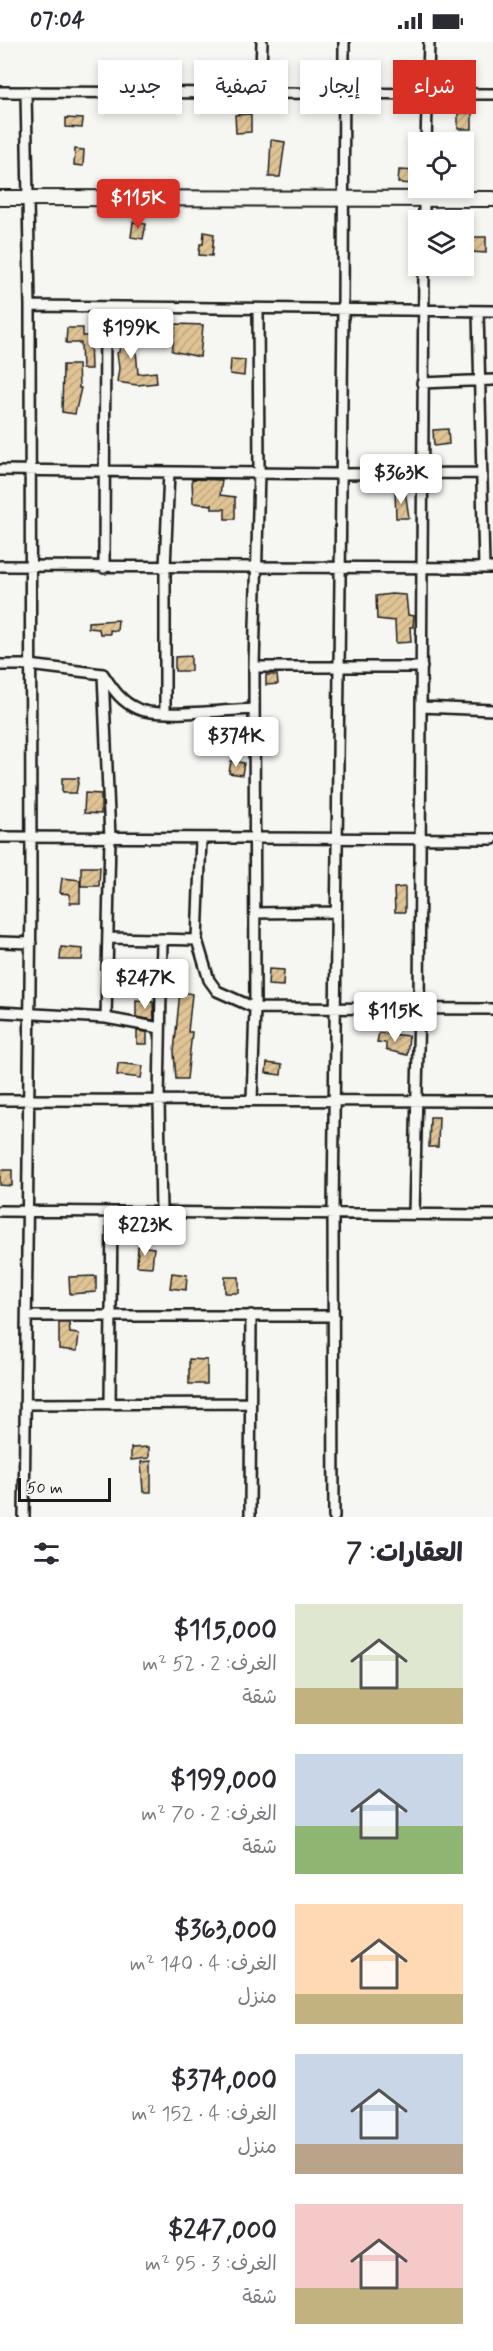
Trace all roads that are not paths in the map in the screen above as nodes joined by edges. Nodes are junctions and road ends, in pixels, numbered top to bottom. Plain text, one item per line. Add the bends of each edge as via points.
1 (262, 42) edge
2 (344, 42) edge
3 (429, 42) edge
4 (262, 60) edge
5 (344, 60) edge
6 (429, 60) edge
7 (0, 92) edge
8 (26, 92) junction
9 (194, 94) edge
10 (476, 94) edge
11 (493, 94) edge
12 (343, 114) edge
13 (427, 114) edge
14 (426, 132) edge
15 (408, 194) edge
16 (474, 197) edge
17 (0, 198) edge
18 (28, 198) junction
19 (343, 198) junction
20 (493, 199) edge
21 (424, 276) edge
22 (30, 306) junction
23 (105, 308) junction
24 (258, 309) junction
25 (343, 309) junction
26 (423, 310) junction
27 (478, 311) junction
28 (493, 311) edge
29 (479, 380) junction
30 (493, 380) edge
31 (422, 383) junction
32 (0, 470) edge
33 (30, 470) junction
34 (105, 471) junction
35 (259, 471) junction
36 (169, 472) junction
37 (482, 472) junction
38 (422, 473) junction
39 (341, 474) junction
40 (0, 566) edge
41 (340, 566) junction
42 (30, 567) junction
43 (422, 567) junction
44 (104, 568) junction
45 (165, 568) junction
46 (255, 568) junction
47 (488, 568) edge
48 (0, 665) edge
49 (29, 665) junction
50 (254, 667) junction
51 (338, 667) junction
52 (422, 667) junction
53 (103, 674) junction
54 (422, 707) junction
55 (254, 709) junction
56 (493, 710) edge
57 (165, 713) junction
58 (0, 837) edge
59 (30, 838) junction
60 (110, 838) junction
61 (201, 839) junction
62 (253, 839) junction
63 (419, 839) junction
64 (493, 839) edge
65 (336, 840) junction
66 (336, 912) junction
67 (255, 913) junction
68 (109, 938) junction
69 (162, 939) junction
70 (197, 940) junction
71 (0, 942) edge
72 (31, 943) junction
73 (255, 1008) junction
74 (335, 1009) junction
75 (419, 1009) junction
76 (493, 1009) edge
77 (0, 1012) edge
78 (30, 1012) junction
79 (106, 1018) junction
80 (160, 1028) junction
81 (0, 1100) edge
82 (159, 1100) junction
83 (252, 1100) junction
84 (334, 1100) junction
85 (418, 1100) junction
86 (30, 1101) junction
87 (493, 1101) edge
88 (0, 1211) edge
89 (28, 1212) junction
90 (161, 1212) junction
91 (333, 1212) junction
92 (111, 1213) junction
93 (414, 1214) junction
94 (493, 1215) edge
95 (251, 1315) junction
96 (27, 1316) junction
97 (110, 1316) junction
98 (334, 1316) junction
99 (250, 1403) junction
100 (26, 1404) junction
101 (110, 1404) junction
102 (24, 1517) edge
103 (250, 1517) edge
104 (334, 1517) edge

1 - 4 street
2 - 5 street
3 - 6 street
7 - 8 street
8 - 9 street
8 - 18 street
10 - 11 street
12 - 19 street
13 - 14 street
15 - 19 main road
16 - 20 main road
17 - 18 main road
18 - 19 main road
18 - 22 street
19 - 25 street
21 - 26 street
22 - 23 street
22 - 33 street
23 - 24 street
23 - 34 street
24 - 25 street
24 - 35 street
25 - 26 street
25 - 39 street
26 - 27 street
26 - 31 street
27 - 28 street
27 - 29 street
29 - 30 street
29 - 31 street
29 - 37 street
31 - 38 street
32 - 33 street
33 - 34 street
33 - 42 street
34 - 36 street
34 - 44 street
35 - 36 street
35 - 39 street
35 - 46 street
36 - 45 street
37 - 38 street
37 - 47 street
38 - 39 street
38 - 43 street
39 - 41 street
40 - 42 street
41 - 43 street
41 - 46 street
41 - 51 street
42 - 44 street
42 - 49 street
43 - 47 street
43 - 52 street
44 - 45 street
45 - 46 street
45 - 57 street
46 - 50 street
48 - 49 street
49 - 53 street
49 - 59 street
50 - 51 street
50 - 55 street
51 - 52 street
51 - 65 street
52 - 54 street
53 - 57 street via 117,696 128,704 140,711
53 - 60 street
54 - 56 street
54 - 63 street
55 - 57 street
55 - 62 street
58 - 59 street
59 - 60 street
59 - 72 street
60 - 61 street
60 - 68 street
61 - 62 street
61 - 70 street
62 - 65 street
62 - 67 street
63 - 64 street
63 - 65 street
63 - 75 street
65 - 66 street
66 - 67 street
66 - 74 street
67 - 73 street
68 - 69 street
68 - 79 street
69 - 70 street
69 - 80 street
70 - 73 street via 209,980 217,991
71 - 72 street
72 - 78 street
73 - 74 street
73 - 83 street
74 - 75 street
74 - 84 street
75 - 76 street
75 - 85 street
77 - 78 street
78 - 79 street
78 - 86 street
79 - 80 street
80 - 82 street
81 - 86 street
82 - 83 street
82 - 86 street
82 - 90 street
83 - 84 street
84 - 85 street
84 - 91 street
85 - 87 street
85 - 93 street
86 - 89 street
88 - 89 street
89 - 92 street
89 - 96 street
90 - 91 street
90 - 92 street
91 - 93 street
91 - 98 street
92 - 97 street
93 - 94 street
95 - 97 street
95 - 98 street
95 - 99 street
96 - 97 street
96 - 100 street
97 - 101 street
98 - 104 street
99 - 101 street
99 - 103 street
100 - 101 street
100 - 102 street

